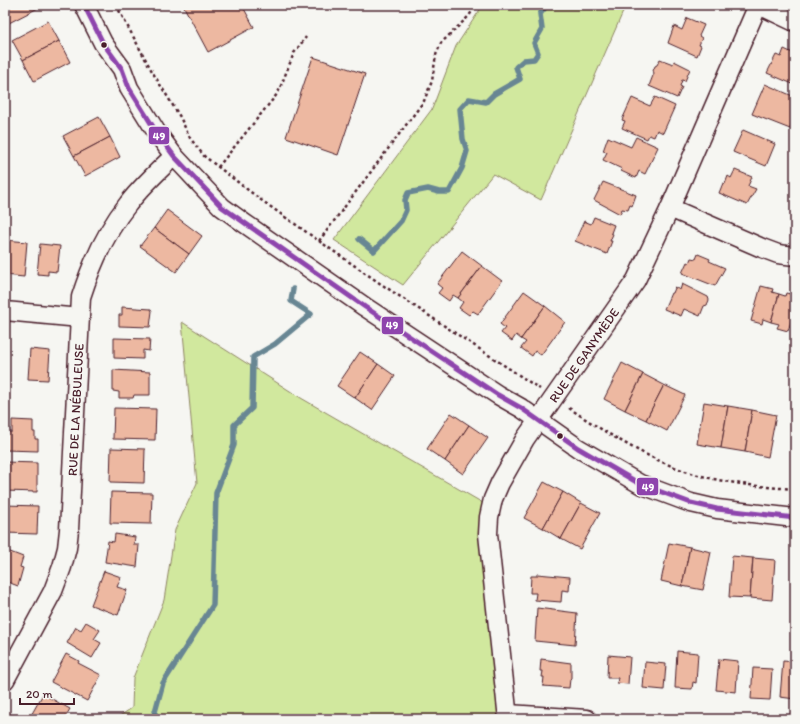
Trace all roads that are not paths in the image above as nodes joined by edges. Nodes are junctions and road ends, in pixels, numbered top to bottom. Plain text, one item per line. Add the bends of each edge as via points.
1 (84, 5) edge
2 (759, 5) edge
3 (795, 22) edge
4 (174, 156) junction
5 (670, 208) junction
6 (795, 256) edge
7 (5, 311) edge
8 (80, 318) junction
9 (538, 420) junction
10 (795, 518) edge
11 (5, 680) edge
12 (508, 716) edge
13 (587, 719) edge

1 - 4 street via 103,43 122,69 129,88
2 - 3 street
2 - 5 street, RUE DE GANYMÈDE
4 - 8 street, RUE DE LA NÉBULEUSE via 151,178 117,220 87,278 81,297
4 - 9 street via 222,207 244,223 365,307
5 - 6 street via 762,248 778,254
5 - 9 street, RUE DE GANYMÈDE via 636,280
7 - 8 street
8 - 11 street, RUE DE LA NÉBULEUSE via 67,548 53,592
9 - 10 street via 596,459 640,484 666,494 717,509
9 - 12 street, RUE DE GANYMÈDE via 500,483 489,517 490,552
12 - 13 street

